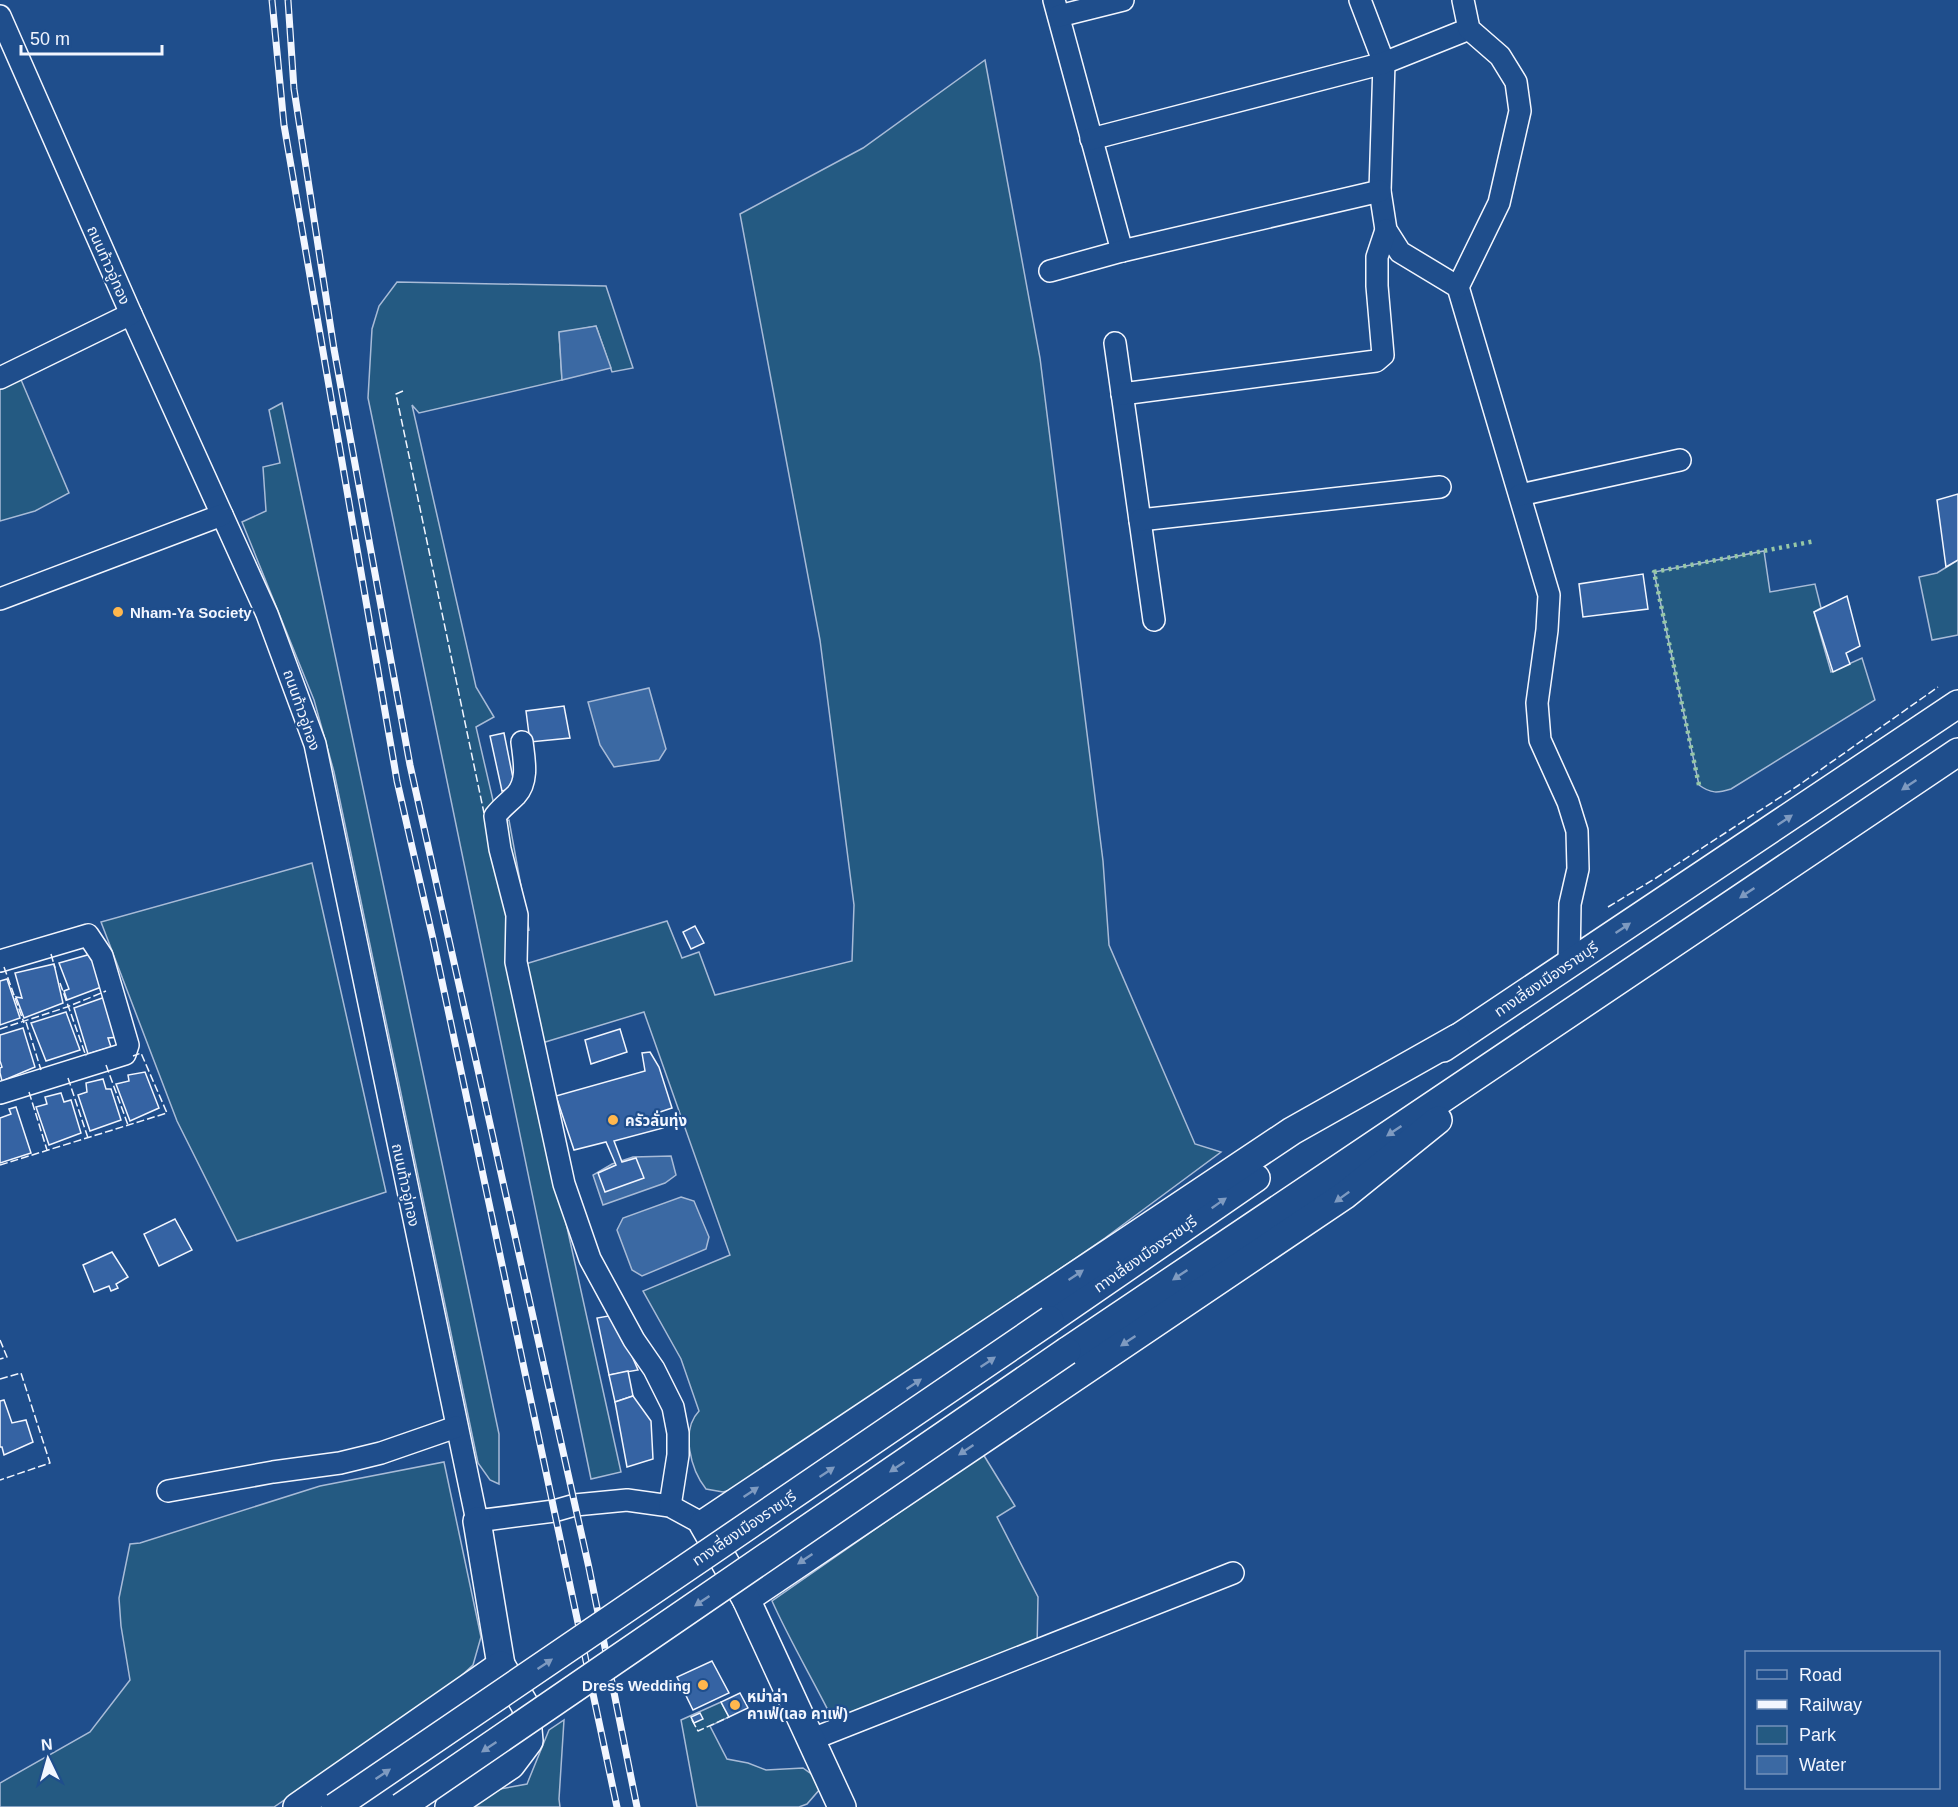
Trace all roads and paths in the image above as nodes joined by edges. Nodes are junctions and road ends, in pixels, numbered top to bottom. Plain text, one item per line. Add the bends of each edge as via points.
1 (1123, 0) edge
2 (1360, 0) edge
3 (1463, 0) edge
4 (1057, 8) edge
5 (0, 16) edge
6 (1469, 29) junction
7 (1384, 63) junction
8 (1091, 139) junction
9 (1380, 191) junction
10 (1386, 230) junction
11 (1122, 250) junction
12 (1050, 271) dead end
13 (1458, 287) junction
14 (131, 314) junction
15 (1115, 343) dead end
16 (0, 378) edge
17 (1122, 394) junction
18 (1680, 460) dead end
19 (1440, 487) dead end
20 (1520, 495) junction
21 (222, 515) junction
22 (1140, 520) junction
23 (0, 599) edge
24 (1154, 620) dead end
25 (1958, 704) edge
26 (522, 742) dead end
27 (1958, 752) edge
28 (0, 961) edge
29 (1569, 964) junction
30 (1584, 1002) junction
31 (1458, 1038) junction
32 (0, 1092) edge
33 (456, 1427) junction
34 (168, 1491) dead end
35 (670, 1506) junction
36 (477, 1521) junction
37 (703, 1524) junction
38 (1233, 1573) dead end
39 (746, 1599) junction
40 (501, 1665) junction
41 (810, 1740) junction
42 (297, 1807) edge
43 (335, 1807) edge
44 (401, 1807) edge
45 (449, 1807) edge
46 (842, 1807) edge

1 - 4 street
2 - 7 street
3 - 6 street
4 - 8 street
5 - 14 street, ถนนท้าวอู่ทอง
6 - 7 street
6 - 13 street via 1500,56 1516,82 1520,111 1498,203
7 - 8 street
7 - 9 street
8 - 11 street
9 - 10 street
9 - 11 street
10 - 13 street via 1400,252
10 - 17 street via 1377,257 1383,355 1376,361
11 - 12 street
13 - 20 street
14 - 16 street
14 - 21 street, ถนนท้าวอู่ทอง
15 - 17 street
17 - 22 street
18 - 20 street
19 - 22 street
20 - 29 street via 1550,595 1537,703 1540,740 1577,831 1578,869 1570,904
21 - 23 street
21 - 33 street, ถนนท้าวอู่ทอง via 267,614 315,744
22 - 24 street
29 -> 25 main road, ทางเลี่ยงเมืองราชบุรี
26 - 35 street via 523,785 495,816 517,915 516,962 522,995 564,1184 590,1259 673,1407 678,1455
27 -> 30 main road
28 - 32 street via 88,935 102,956 128,1045 125,1054
29 - 31 main road, ทางเลี่ยงเมืองราชบุรี
30 -> 39 main road via 1345,1195
30 -> 44 main road, bridge
37 -> 31 main road via 1292,1131
43 -> 31 main road, ทางเลี่ยงเมืองราชบุรี, bridge
33 - 34 street via 340,1463
33 - 36 street, ถนนท้าวอู่ทอง
35 - 36 street via 627,1500
35 - 37 street
36 - 40 main road
37 - 39 main road
38 - 41 street
39 - 41 main road
40 - 42 main road
40 - 45 main road via 526,1707 529,1742 511,1765
41 - 46 main road

